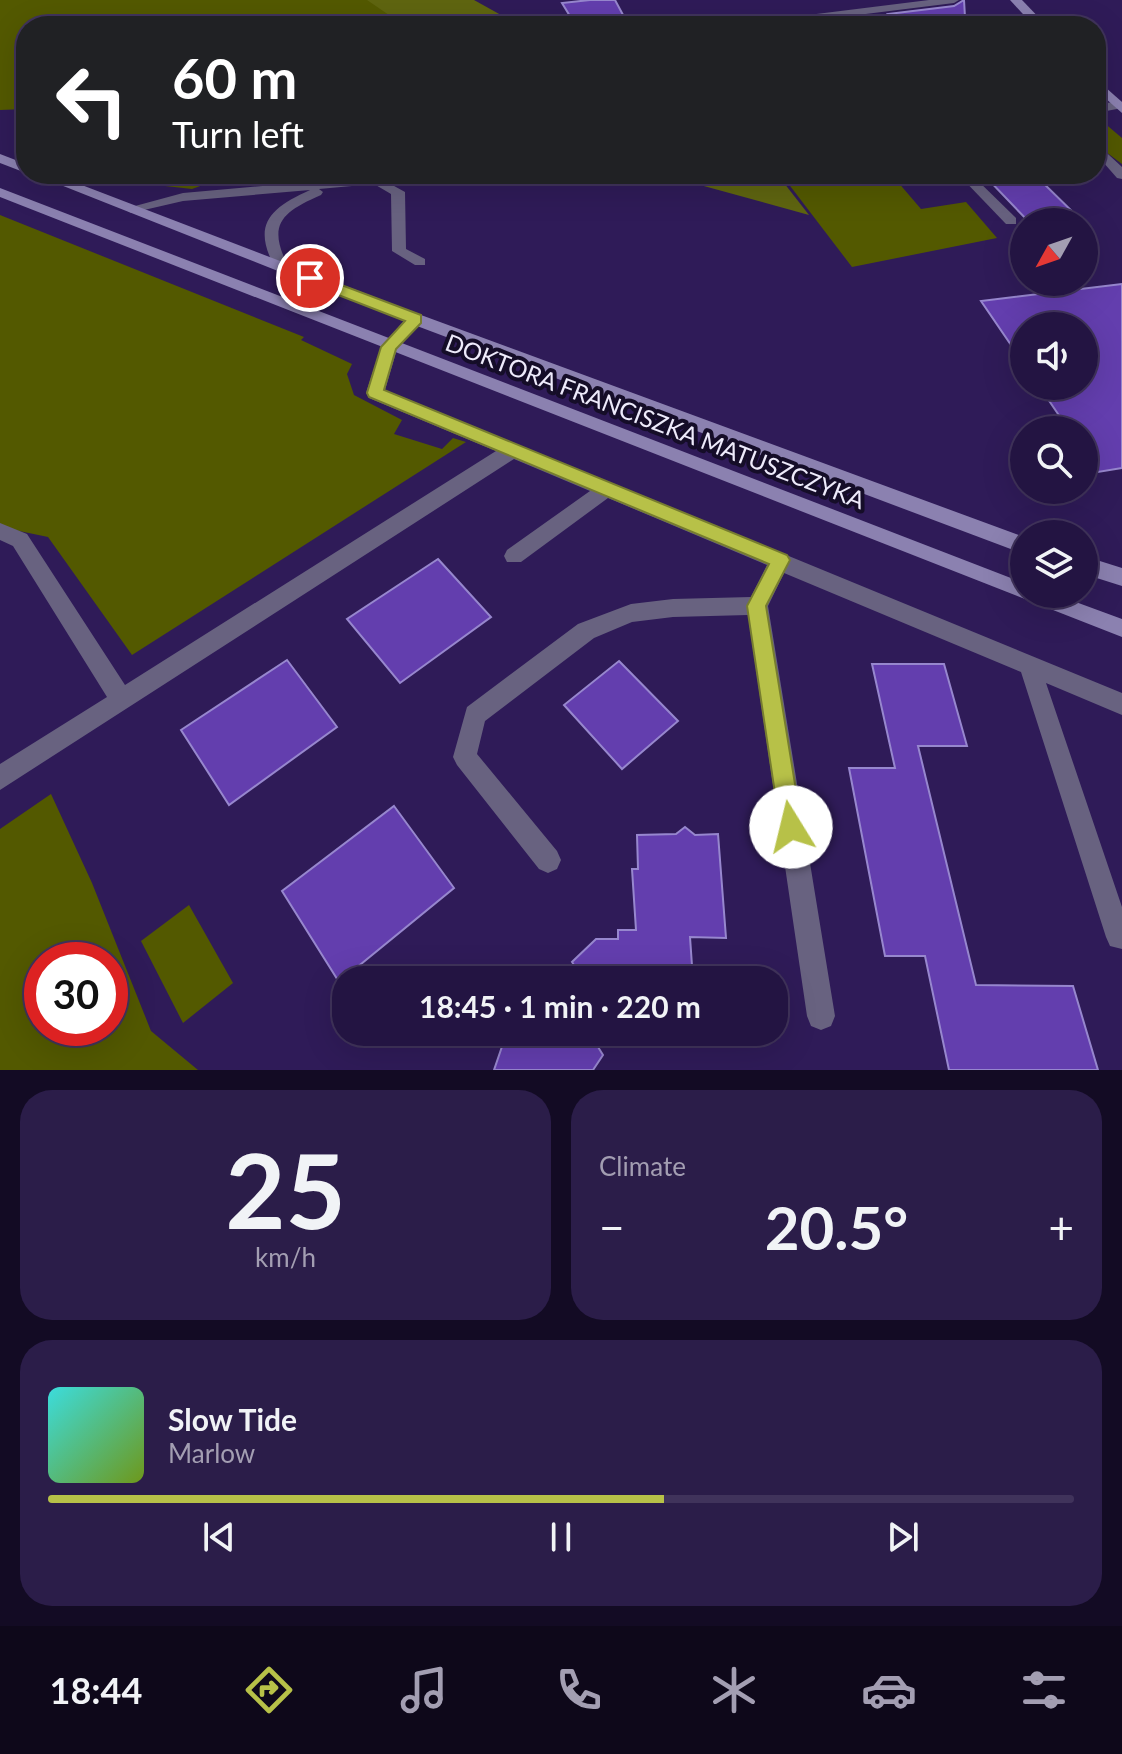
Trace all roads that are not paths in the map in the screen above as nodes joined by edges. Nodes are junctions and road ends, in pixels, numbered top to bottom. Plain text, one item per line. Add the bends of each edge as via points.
1 (954, 0) edge
2 (1016, 0) edge
3 (824, 16) edge
4 (1031, 16) edge
5 (1106, 158) edge
6 (1122, 175) edge
7 (66, 184) edge
8 (345, 184) edge
9 (383, 184) edge
10 (974, 184) edge
11 (329, 186) junction
12 (0, 192) edge
13 (131, 209) junction
14 (1010, 220) edge
15 (420, 262) dead end
16 (282, 268) junction
17 (415, 319) junction
18 (389, 347) junction
19 (514, 449) junction
20 (608, 488) junction
21 (0, 531) edge
22 (1010, 541) edge
23 (514, 556) dead end
24 (780, 560) junction
25 (1098, 569) edge
26 (1122, 577) edge
27 (1010, 587) edge
28 (757, 606) junction
29 (1067, 608) edge
30 (1122, 628) edge
31 (1030, 667) junction
32 (122, 700) junction
33 (1122, 704) edge
34 (0, 778) edge
35 (548, 860) dead end
36 (1119, 937) dead end
37 (821, 1016) dead end

1 - 3 lane
2 - 4 main road
5 - 6 lane
7 - 13 main road, DOKTORA FRANCISZKA MATUSZCZYKA
8 - 11 lane
9 - 15 lane via 398,192 399,251
10 - 14 lane
11 - 13 lane via 183,197
11 - 16 lane via 281,209 268,230 270,247
12 - 18 main road, DOKTORA FRANCISZKA MATUSZCZYKA
13 - 16 main road, DOKTORA FRANCISZKA MATUSZCZYKA
16 - 17 main road, DOKTORA FRANCISZKA MATUSZCZYKA
17 - 18 street
17 - 22 main road, DOKTORA FRANCISZKA MATUSZCZYKA
18 - 19 street via 375,393
18 - 27 main road, DOKTORA FRANCISZKA MATUSZCZYKA
19 - 20 street
19 - 32 street
20 - 23 street
20 - 24 street
21 - 32 street via 20,540
24 - 28 street
24 - 31 street
25 - 26 main road
28 - 35 street via 631,613 586,631 475,715 465,757
28 - 37 street
29 - 30 main road, DOKTORA FRANCISZKA MATUSZCZYKA
31 - 33 street
31 - 36 street
32 - 34 street

